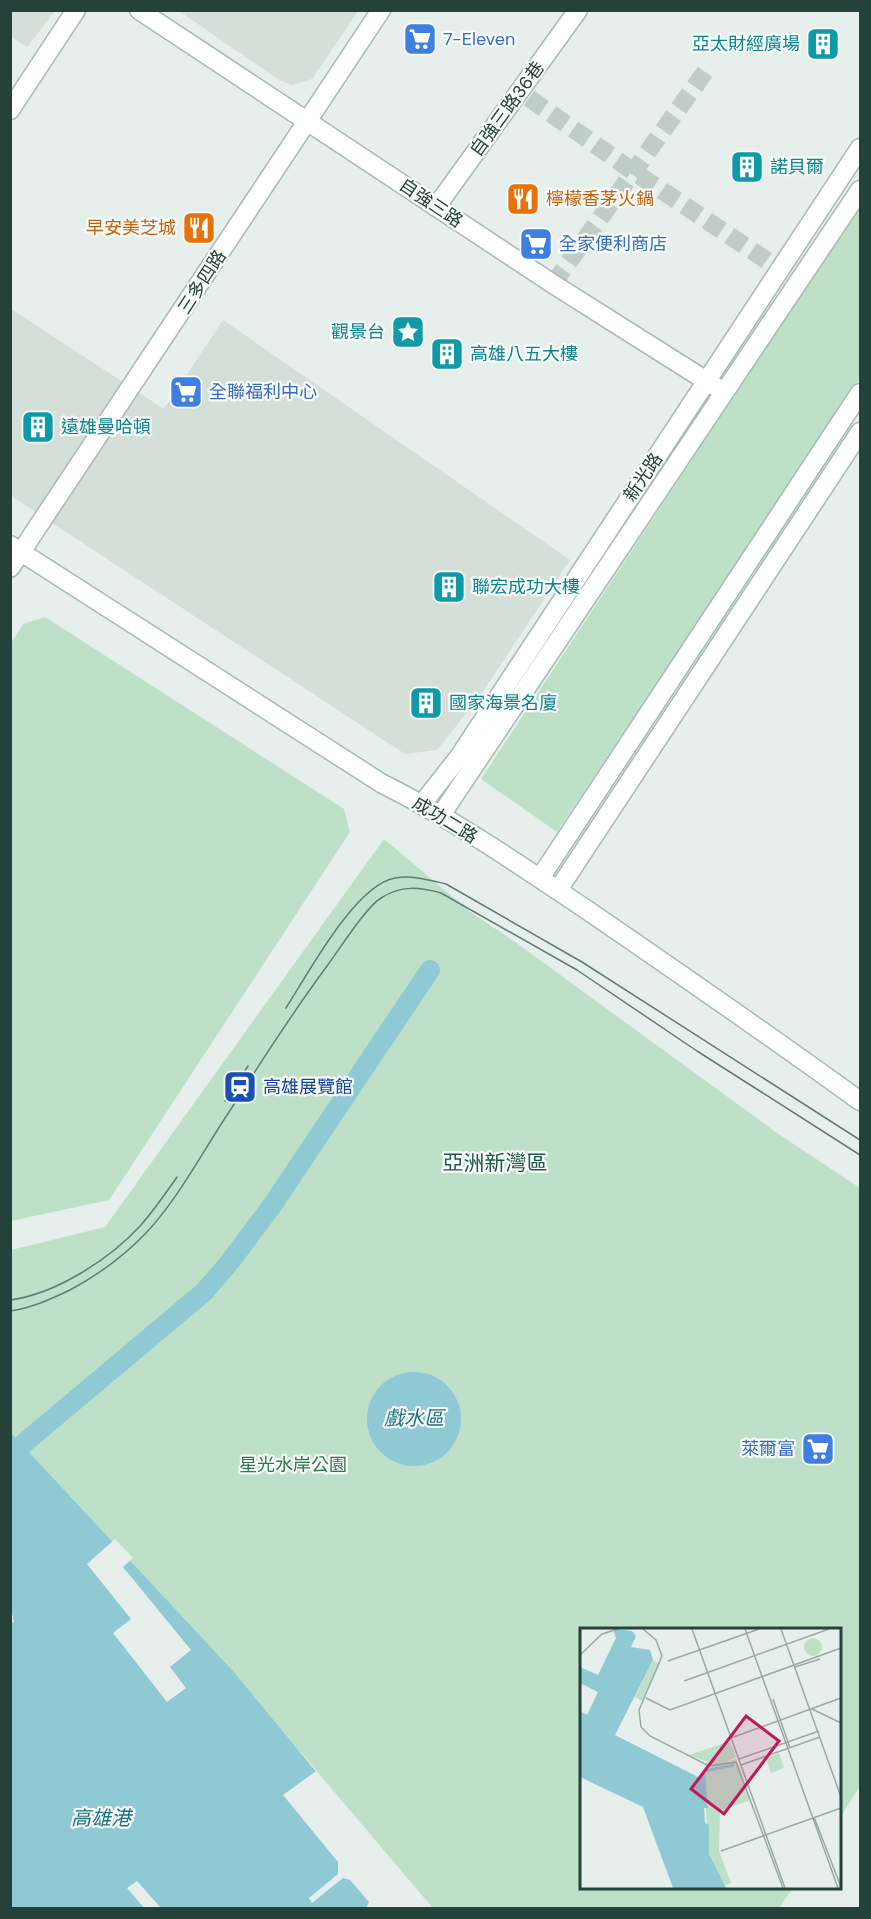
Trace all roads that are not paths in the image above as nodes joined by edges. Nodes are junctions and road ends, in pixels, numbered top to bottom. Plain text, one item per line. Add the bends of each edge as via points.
1 (76, 10) edge
2 (139, 10) edge
3 (381, 10) edge
4 (578, 10) edge
5 (10, 110) edge
6 (307, 121) junction
7 (861, 148) edge
8 (861, 190) edge
9 (436, 207) junction
10 (708, 381) junction
11 (725, 393) junction
12 (861, 393) edge
13 (861, 432) edge
14 (16, 549) edge
15 (10, 568) edge
16 (422, 804) junction
17 (441, 815) junction
18 (540, 878) junction
19 (558, 890) junction
20 (861, 1101) edge

1 - 5 street
2 - 6 street, 自強三路
3 - 6 street, 三多四路
4 - 9 street, 自強三路36巷
6 - 9 street, 自強三路
6 - 14 street, 三多四路 via 61,495
7 - 10 street, 新光路
8 - 11 street, 新光路
9 - 10 street, 自強三路
10 - 11 street, 自強三路
10 - 16 street, 新光路 via 459,757
11 - 17 street, 新光路
12 - 18 street
13 - 19 street
14 - 15 street, 三多四路
14 - 16 street, 成功二路 via 381,783
16 - 17 street, 成功二路
17 - 18 street, 成功二路
18 - 19 street, 成功二路
19 - 20 street, 成功二路

